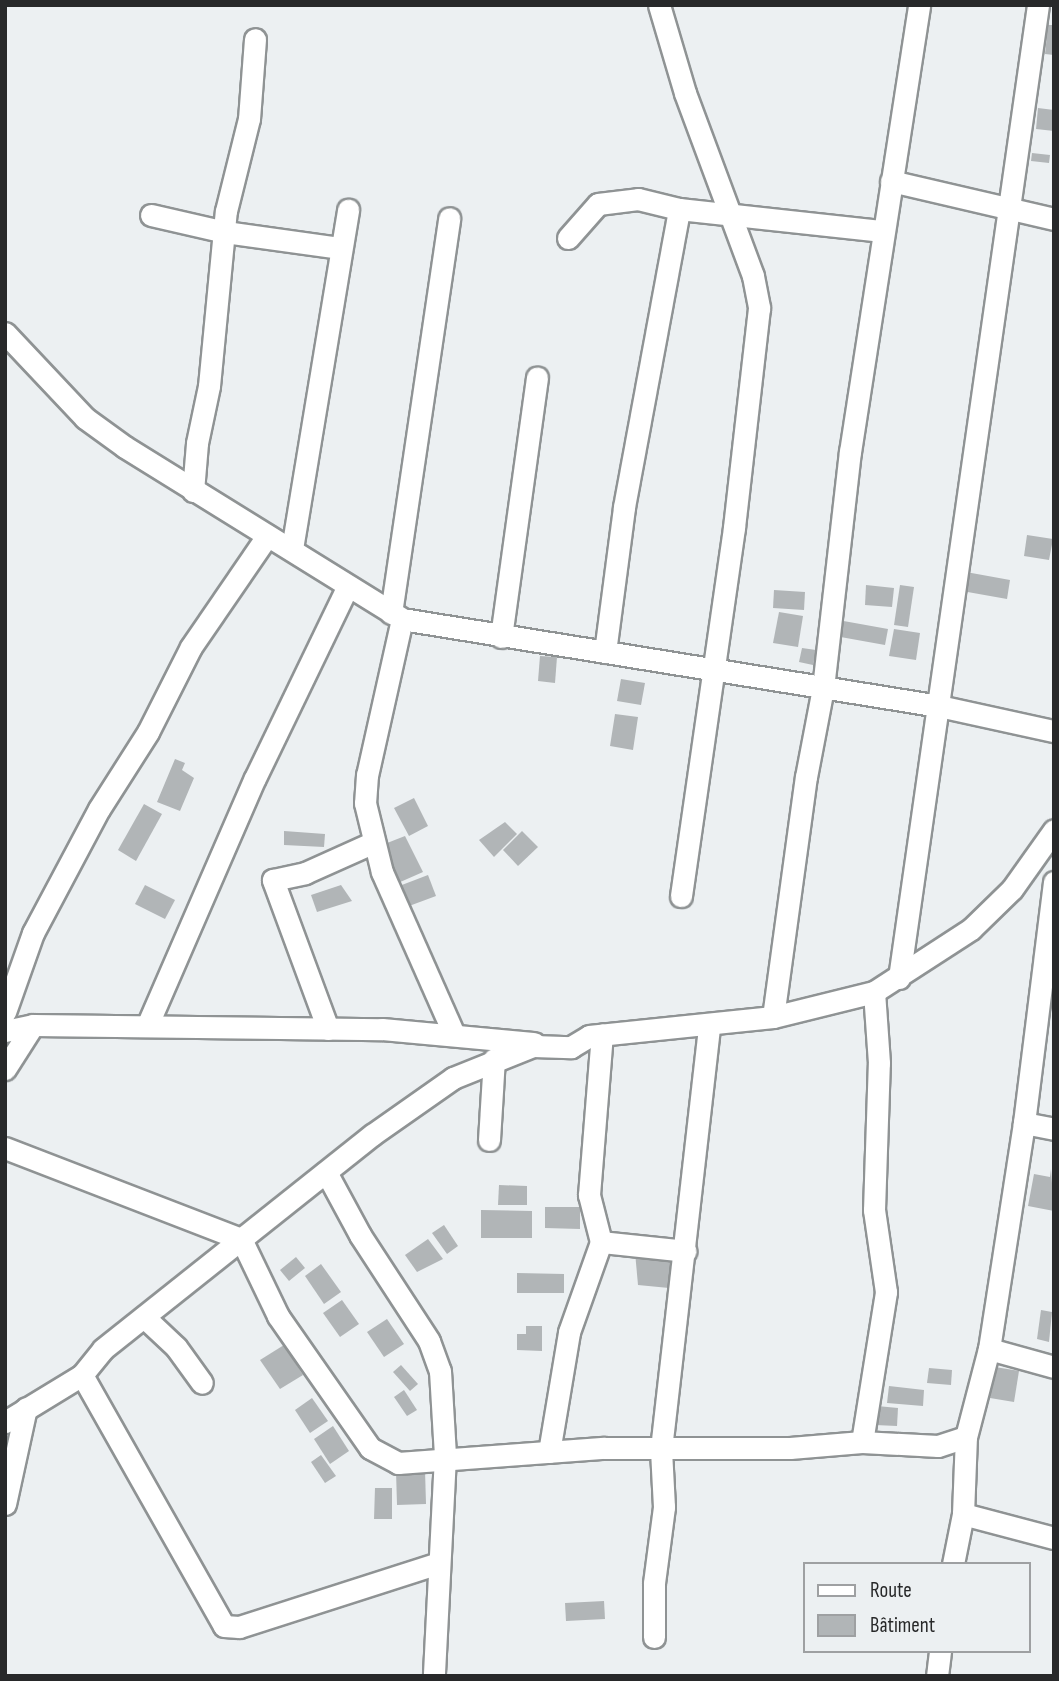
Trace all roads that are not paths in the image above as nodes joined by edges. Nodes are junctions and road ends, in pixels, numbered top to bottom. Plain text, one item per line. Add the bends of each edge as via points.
1 (659, 5) edge
2 (919, 5) edge
3 (1038, 5) edge
4 (255, 39) dead end
5 (891, 181) junction
6 (679, 209) junction
7 (348, 210) dead end
8 (1007, 211) junction
9 (732, 214) junction
10 (151, 215) dead end
11 (449, 218) dead end
12 (1054, 219) edge
13 (883, 231) junction
14 (225, 232) junction
15 (568, 238) dead end
16 (341, 248) junction
17 (5, 333) edge
18 (537, 377) dead end
19 (193, 491) junction
20 (267, 536) junction
21 (292, 549) junction
22 (348, 586) junction
23 (396, 616) junction
24 (501, 637) junction
25 (605, 652) junction
26 (714, 669) junction
27 (823, 688) junction
28 (939, 706) junction
29 (1054, 731) edge
30 (1054, 830) edge
31 (372, 843) junction
32 (1054, 882) edge
33 (681, 896) dead end
34 (1049, 971) edge
35 (899, 978) junction
36 (874, 992) junction
37 (773, 1017) junction
38 (12, 1023) edge
39 (709, 1025) junction
40 (147, 1026) junction
41 (328, 1029) junction
42 (453, 1032) junction
43 (603, 1035) junction
44 (571, 1047) junction
45 (494, 1059) junction
46 (5, 1069) edge
47 (1024, 1123) junction
48 (1054, 1129) edge
49 (488, 1140) dead end
50 (5, 1148) edge
51 (326, 1172) junction
52 (241, 1239) junction
53 (601, 1242) junction
54 (687, 1251) junction
55 (144, 1317) junction
56 (989, 1349) junction
57 (1054, 1367) edge
58 (82, 1376) junction
59 (202, 1383) dead end
60 (26, 1408) junction
61 (5, 1422) edge
62 (966, 1437) junction
63 (862, 1442) junction
64 (661, 1449) junction
65 (549, 1452) junction
66 (445, 1456) junction
67 (5, 1504) edge
68 (963, 1514) junction
69 (1054, 1538) edge
70 (953, 1562) edge
71 (438, 1563) junction
72 (654, 1637) dead end
73 (940, 1653) edge
74 (435, 1676) edge
75 (937, 1676) edge

1 - 9 street via 685,93
2 - 5 street
3 - 8 street
4 - 14 street via 249,119
5 - 8 street
5 - 13 street
6 - 9 street
6 - 15 street via 638,199 598,204
6 - 25 street via 624,507
7 - 16 street
8 - 12 street
8 - 28 street
9 - 13 street
9 - 26 street via 759,308
10 - 14 street
11 - 23 street
13 - 27 street via 837,549
14 - 16 street
14 - 19 street
16 - 21 street
17 - 19 street via 85,418
18 - 24 street
19 - 20 street
20 - 21 street
20 - 38 street via 185,657 148,732 99,809 33,933
21 - 22 street
22 - 23 street
22 - 40 street via 255,778
23 - 24 street
23 - 31 street via 367,775 365,803
24 - 25 street
25 - 26 street
26 - 27 street
26 - 33 street
27 - 28 street
27 - 37 street
28 - 29 street
28 - 35 street
30 - 35 street via 1012,889 971,929
31 - 41 street via 305,873 274,880
31 - 42 street
32 - 34 street
34 - 47 street
35 - 36 street
36 - 37 street
36 - 63 street via 879,1063 874,1210 886,1292
37 - 39 street
38 - 40 street
38 - 46 street
39 - 43 street
39 - 54 street
40 - 41 street
41 - 42 street
42 - 44 street
43 - 44 street via 589,1036
43 - 53 street via 589,1195
44 - 45 street via 533,1046
45 - 49 street
45 - 51 street via 412,1104
47 - 48 street
47 - 56 street
50 - 52 street
51 - 52 street
51 - 66 street via 360,1235 429,1341 440,1371
52 - 55 street
52 - 66 street via 278,1316 370,1448 398,1463
53 - 54 street
53 - 65 street via 569,1332
54 - 64 street
55 - 58 street via 103,1349
55 - 59 street via 176,1347
56 - 57 street
56 - 62 street
58 - 60 street
58 - 71 street via 224,1626 239,1626
60 - 61 street
60 - 67 street
62 - 63 street via 939,1446
62 - 68 street
63 - 64 street
64 - 65 street
64 - 72 street via 665,1479 654,1583
65 - 66 street
66 - 71 street
68 - 69 street
68 - 70 street
71 - 74 street
73 - 75 street

